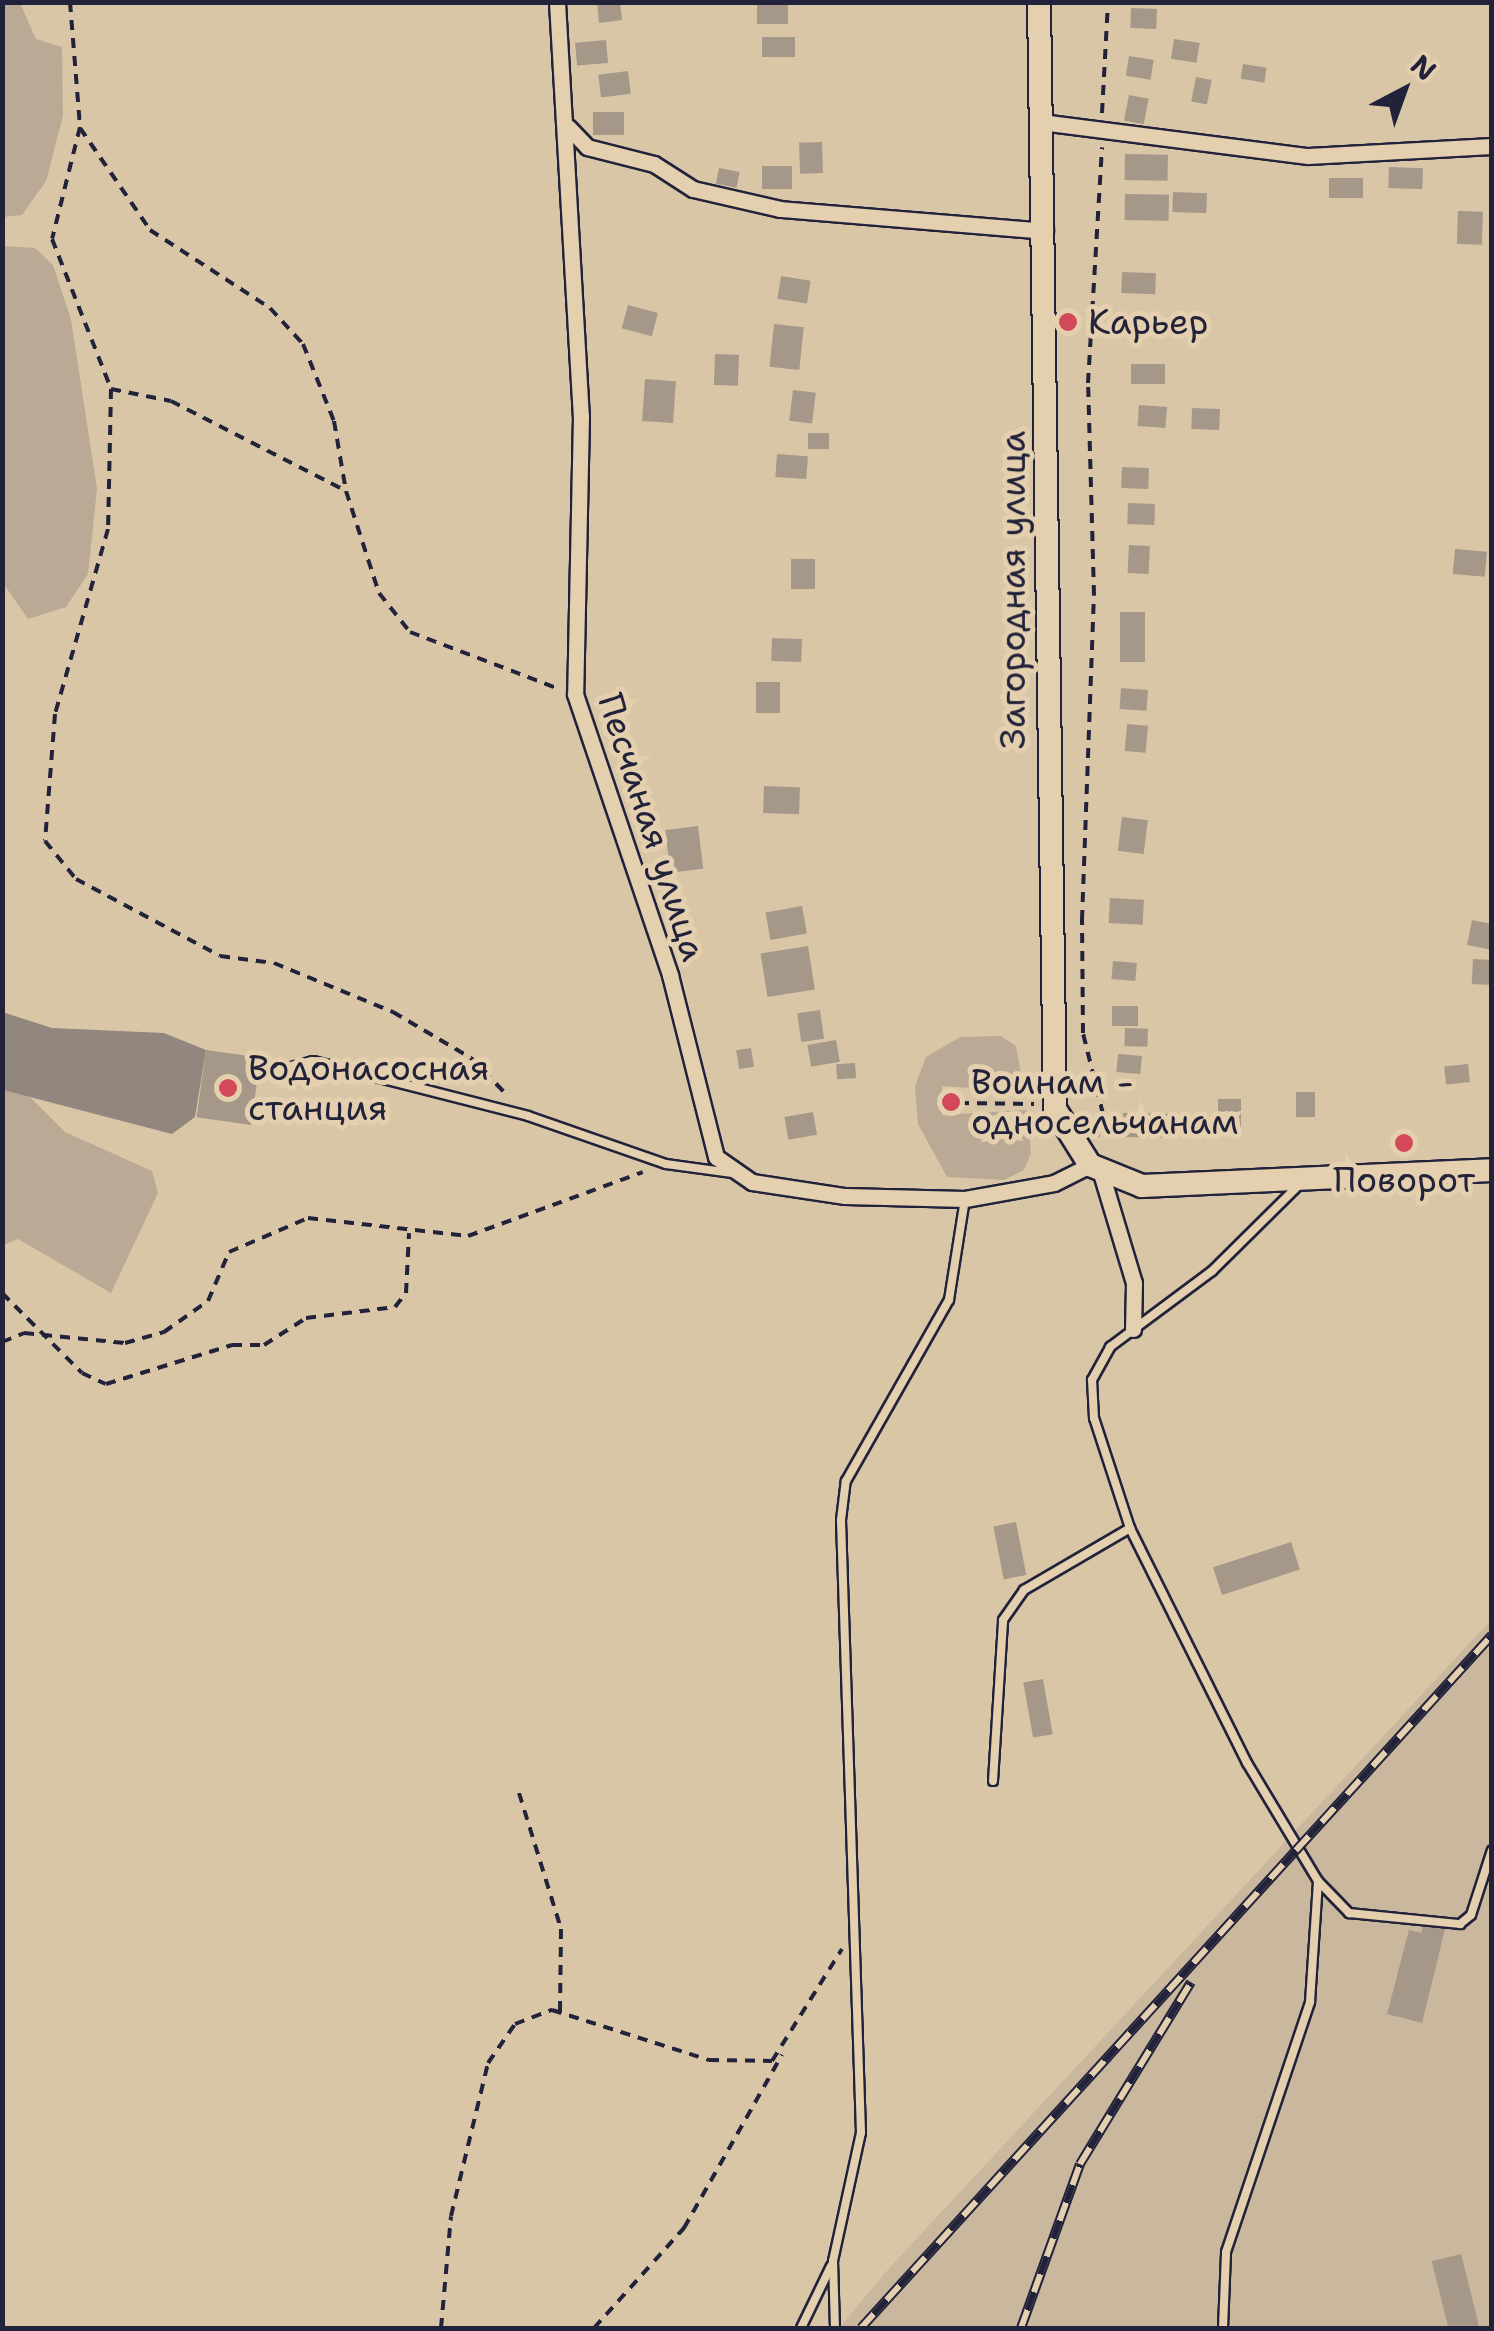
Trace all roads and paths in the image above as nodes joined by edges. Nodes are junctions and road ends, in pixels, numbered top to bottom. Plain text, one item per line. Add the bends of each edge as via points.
1 (70, 2) edge
2 (557, 2) edge
3 (1039, 2) edge
4 (1108, 2) edge
5 (1041, 122) junction
6 (80, 127) junction
7 (568, 127) junction
8 (1103, 132) junction
9 (1492, 146) edge
10 (1045, 230) junction
11 (111, 389) junction
12 (346, 491) junction
13 (575, 694) junction
14 (280, 1070) dead end
15 (959, 1102) dead end
16 (1054, 1104) junction
17 (528, 1116) junction
18 (666, 1164) junction
19 (1095, 1169) junction
20 (1492, 1170) edge
21 (732, 1173) junction
22 (1302, 1182) junction
23 (965, 1198) junction
24 (409, 1232) junction
25 (2, 1292) edge
26 (1133, 1328) junction
27 (42, 1335) junction
28 (2, 1342) edge
29 (1130, 1528) junction
30 (993, 1781) dead end
31 (519, 1793) dead end
32 (1492, 1850) edge
33 (1318, 1881) junction
34 (858, 1930) junction
35 (560, 2012) junction
36 (785, 2050) junction
37 (833, 2262) junction
38 (441, 2328) edge
39 (594, 2328) edge
40 (800, 2328) edge
41 (835, 2328) edge
42 (1223, 2328) edge

1 - 6 path
2 - 7 street, Песчаная улица
3 - 5 street, Загородная улица
4 - 8 path
5 - 8 street
5 - 10 street, Загородная улица
6 - 11 path via 52,239
6 - 12 path via 150,230 270,308 302,344 334,421
7 - 10 street via 588,147 654,164 692,188 780,210
7 - 13 street, Песчаная улица via 581,416
8 - 9 street via 1308,156
8 - 19 path via 1088,382 1094,594 1082,920 1083,1034 1103,1114
10 - 16 street, Загородная улица
11 - 12 path via 172,402
11 - 17 path via 108,529 56,714 45,841 76,878 220,956 274,963 393,1012 471,1058
12 - 13 path via 379,592 410,632
13 - 21 street, Песчаная улица via 670,975 702,1124
14 - 17 lane via 313,1061
15 - 16 path
16 - 19 street, Загородная улица
17 - 18 lane
18 - 21 lane
18 - 24 path via 468,1236
19 - 22 street via 1142,1186
19 - 23 street
19 - 26 street via 1134,1283
20 - 22 street
21 - 23 street via 846,1196
22 - 26 lane via 1212,1270
23 - 34 lane via 949,1300 846,1481
24 - 27 path via 342,1215 308,1218 229,1252 208,1300 164,1332 125,1343
24 - 27 path via 406,1294 395,1308 306,1318 264,1345 232,1345 106,1384
25 - 27 path
26 - 29 lane via 1110,1346 1092,1380 1094,1418
27 - 28 path
29 - 30 lane via 1024,1590 1003,1620
29 - 33 lane via 1247,1764
31 - 35 path via 561,1929
32 - 33 lane via 1460,1924 1348,1913
33 - 42 lane via 1310,2002 1226,2252
34 - 36 path
34 - 37 lane via 861,2133
35 - 36 path via 709,2060 772,2061
35 - 38 path via 516,2024 488,2063 450,2216
36 - 39 path via 684,2228
37 - 40 lane
37 - 41 lane

